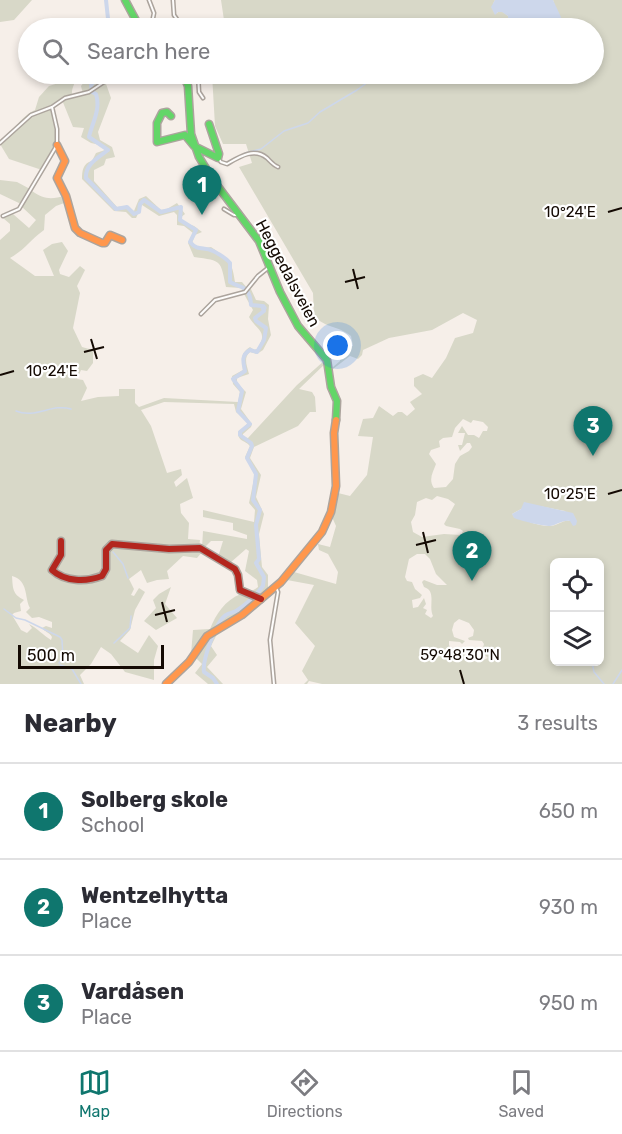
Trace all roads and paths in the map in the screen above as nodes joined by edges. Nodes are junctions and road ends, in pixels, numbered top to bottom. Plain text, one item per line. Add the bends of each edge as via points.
1 (125, 0) edge
2 (149, 0) edge
3 (173, 0) edge
4 (133, 18) edge
5 (153, 18) edge
6 (176, 18) edge
7 (101, 84) edge
8 (187, 84) edge
9 (199, 84) edge
10 (203, 98) dead end
11 (52, 107) junction
12 (171, 116) dead end
13 (209, 124) dead end
14 (0, 143) edge
15 (57, 145) junction
16 (195, 145) junction
17 (218, 158) junction
18 (278, 167) dead end
19 (224, 209) dead end
20 (240, 213) junction
21 (3, 216) dead end
22 (122, 240) dead end
23 (271, 267) junction
24 (201, 314) dead end
25 (61, 541) dead end
26 (276, 587) junction
27 (257, 597) junction
28 (166, 684) edge
29 (274, 684) edge

1 - 4 main road
2 - 5 street
3 - 6 street
7 - 11 street
8 - 16 main road, Heggedalsveien
9 - 10 street
11 - 14 street via 28,117
11 - 15 street
12 - 16 main road via 162,113 158,119 157,142 185,135
13 - 17 main road
15 - 21 street via 19,210
15 - 22 main road via 65,161 57,178 75,228 102,243 110,235
16 - 17 main road
16 - 20 main road, Heggedalsveien via 206,169
17 - 18 street via 227,164 244,154 258,153
19 - 20 street via 235,216
20 - 23 main road, Heggedalsveien via 262,245
23 - 24 street via 247,290 215,300
23 - 26 main road, Heggedalsveien via 301,330 327,360 338,405 334,433 336,486 330,516 314,543
25 - 27 main road via 61,555 52,570 65,577 100,577 106,569 106,550 112,544 194,547 232,567 240,590
26 - 27 main road, Heggedalsveien
26 - 29 street via 270,640
27 - 28 main road, Heggedalsveien via 242,615 205,639

